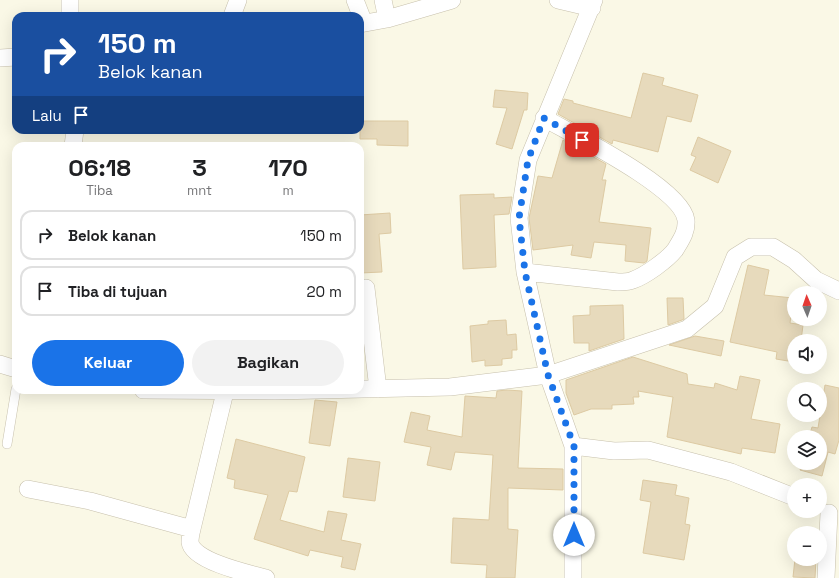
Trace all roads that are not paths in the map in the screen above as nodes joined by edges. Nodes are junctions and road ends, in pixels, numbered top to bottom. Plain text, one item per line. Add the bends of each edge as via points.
1 (70, 0) edge
2 (238, 0) edge
3 (355, 0) edge
4 (383, 0) edge
5 (452, 0) edge
6 (558, 0) edge
7 (593, 4) edge
8 (70, 12) edge
9 (234, 12) edge
10 (358, 12) edge
11 (387, 19) junction
12 (364, 24) edge
13 (12, 57) edge
14 (0, 58) edge
15 (544, 118) junction
16 (525, 272) junction
17 (366, 288) dead end
18 (839, 291) edge
19 (0, 364) edge
20 (12, 368) edge
21 (548, 375) junction
22 (364, 389) edge
23 (378, 389) junction
24 (15, 394) edge
25 (225, 394) edge
26 (7, 444) dead end
27 (574, 446) junction
28 (28, 489) dead end
29 (787, 494) edge
30 (829, 513) edge
31 (192, 529) junction
32 (266, 578) edge
33 (573, 578) edge
34 (826, 578) edge

1 - 8 street
2 - 9 street
3 - 10 street
4 - 11 street
5 - 11 street
6 - 7 street
7 - 15 street
11 - 12 street
13 - 14 street
15 - 16 street via 528,160 519,218
15 - 16 street via 646,175 678,204 686,218 685,235 673,252 649,272 632,281 618,282
16 - 21 street
17 - 23 street
18 - 21 street via 816,280 794,260 773,248 751,247 735,257 715,306 687,330
19 - 20 street
21 - 23 street via 450,387
21 - 27 street
22 - 23 street
24 - 26 lane
25 - 31 street
27 - 29 street via 614,451 648,450 731,472
27 - 33 street
28 - 31 street via 90,501
30 - 34 street
31 - 32 street via 192,547 204,558

